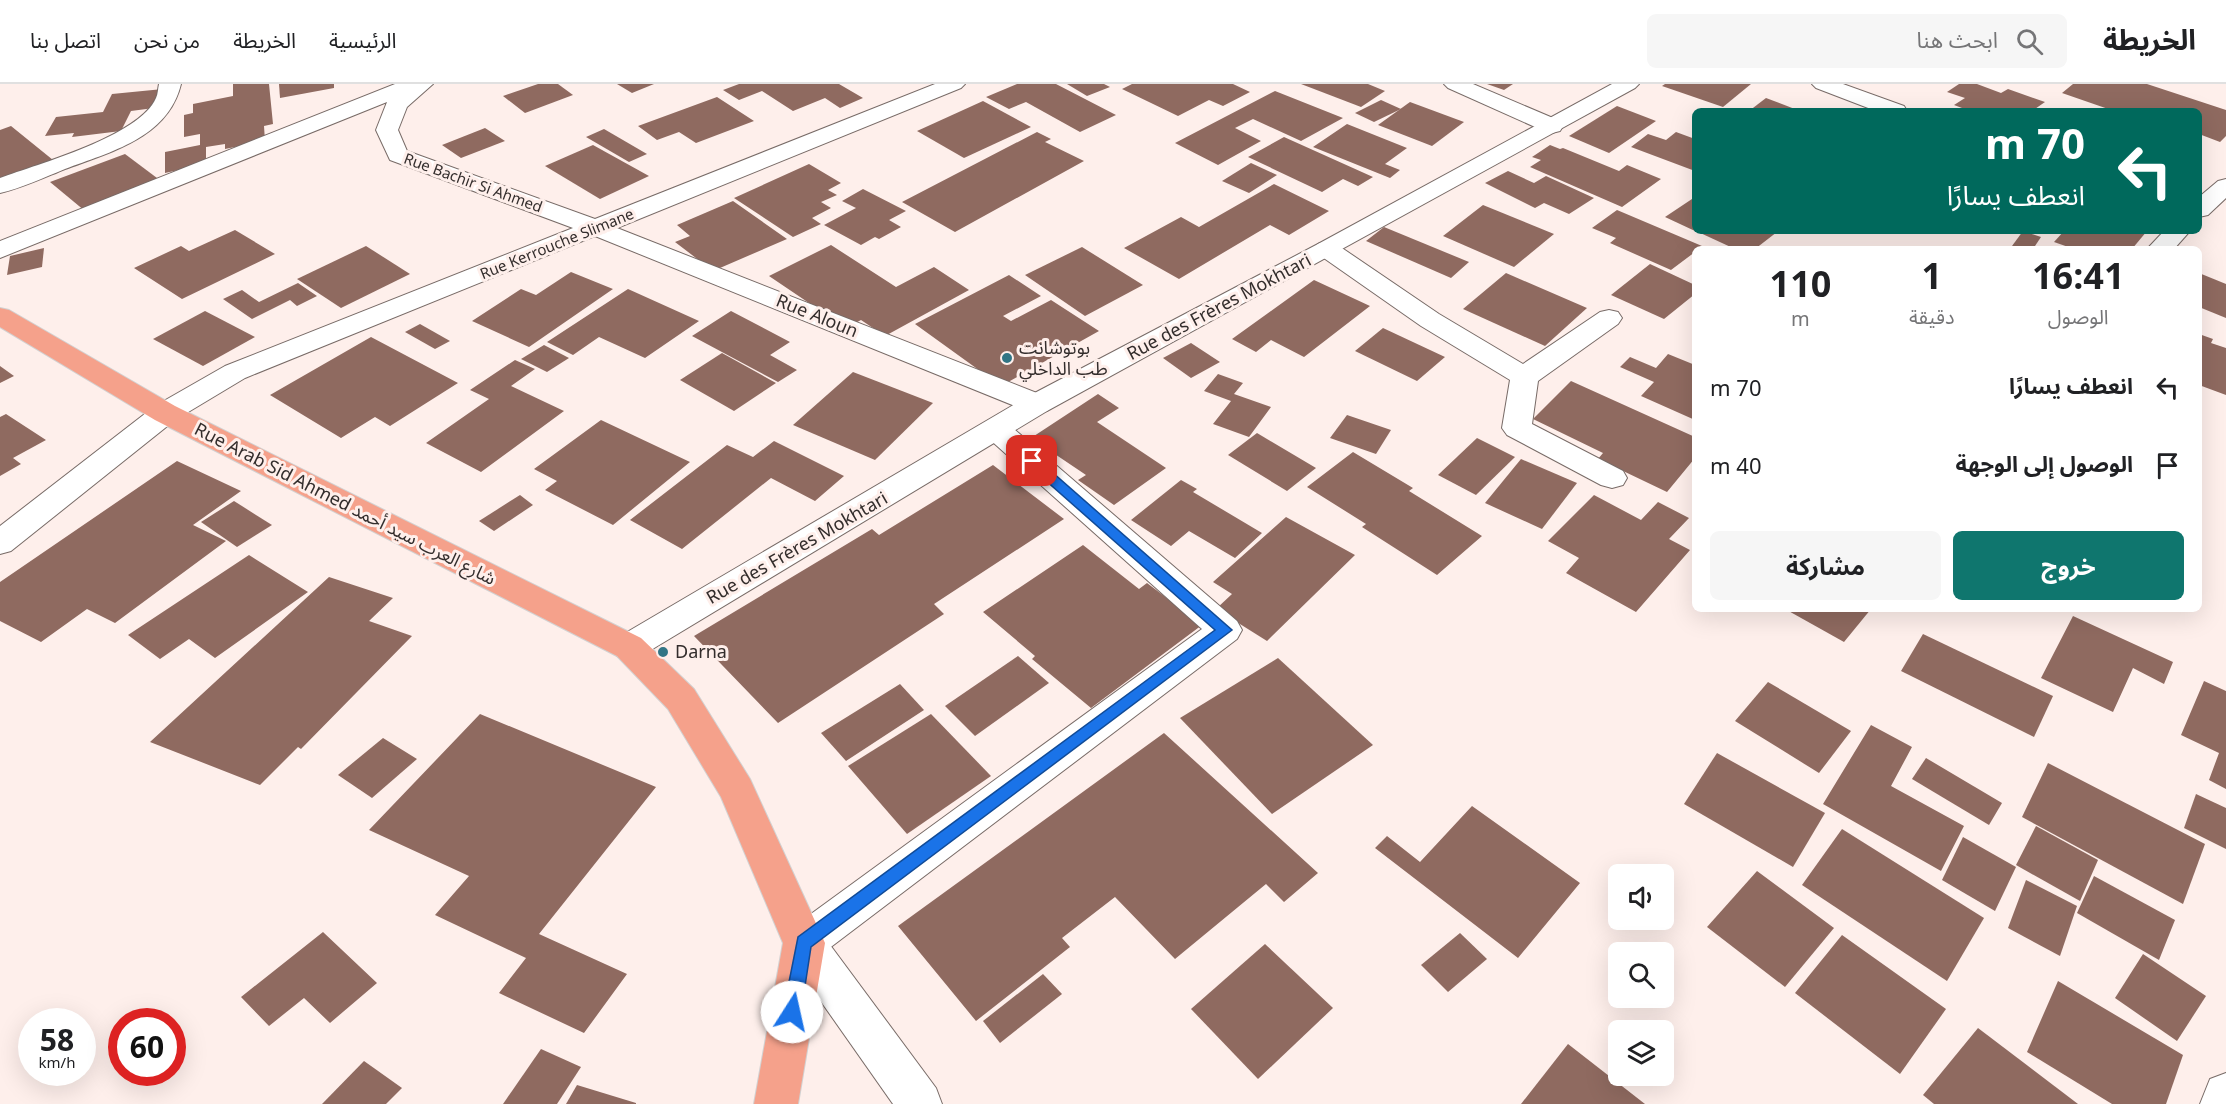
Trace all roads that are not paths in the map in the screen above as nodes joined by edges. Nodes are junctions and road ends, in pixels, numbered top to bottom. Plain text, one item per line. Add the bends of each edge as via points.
1 (170, 84) edge
2 (414, 84) edge
3 (422, 84) edge
4 (954, 84) edge
5 (1455, 84) edge
6 (1628, 84) edge
7 (1823, 84) edge
8 (1888, 108) edge
9 (1552, 126) junction
10 (0, 186) edge
11 (2226, 186) edge
12 (2202, 207) edge
13 (596, 228) junction
14 (2175, 234) edge
15 (2163, 246) edge
16 (1327, 249) junction
17 (0, 250) edge
18 (0, 316) edge
19 (1609, 318) dead end
20 (1524, 377) junction
21 (1037, 404) junction
22 (165, 413) junction
23 (997, 430) junction
24 (1612, 478) dead end
25 (0, 543) edge
26 (629, 646) junction
27 (804, 943) junction
28 (2226, 1095) edge
29 (776, 1104) edge
30 (920, 1104) edge
31 (2222, 1104) edge

1 - 10 street via 166,100 144,125 124,139
2 - 17 street
3 - 13 street, Rue Bachir Si Ahmed via 397,104 387,130 398,155
4 - 13 street, Rue Kerrouche Slimane
5 - 9 street
6 - 9 street, Rue des Frères Mokhtari
7 - 8 street
9 - 16 street, Rue des Frères Mokhtari
11 - 12 street
13 - 21 street, Rue Aloun
13 - 22 street, Rue Kerrouche Slimane via 235,372
14 - 15 street
16 - 20 street via 1430,320
16 - 21 street, Rue des Frères Mokhtari
18 - 22 main road, Rue Arab Sid Ahmed شارع العرب سيد أحمد
19 - 20 street
20 - 24 street via 1517,428
21 - 23 street, Rue des Frères Mokhtari
22 - 25 street, Rue Kerrouche Slimane
22 - 26 main road, Rue Arab Sid Ahmed شارع العرب سيد أحمد
23 - 26 street, Rue des Frères Mokhtari
23 - 27 street via 1225,630
26 - 27 main road, Rue Arab Sid Ahmed شارع العرب سيد أحمد via 681,699 737,790
27 - 29 main road
27 - 30 street
28 - 31 street

